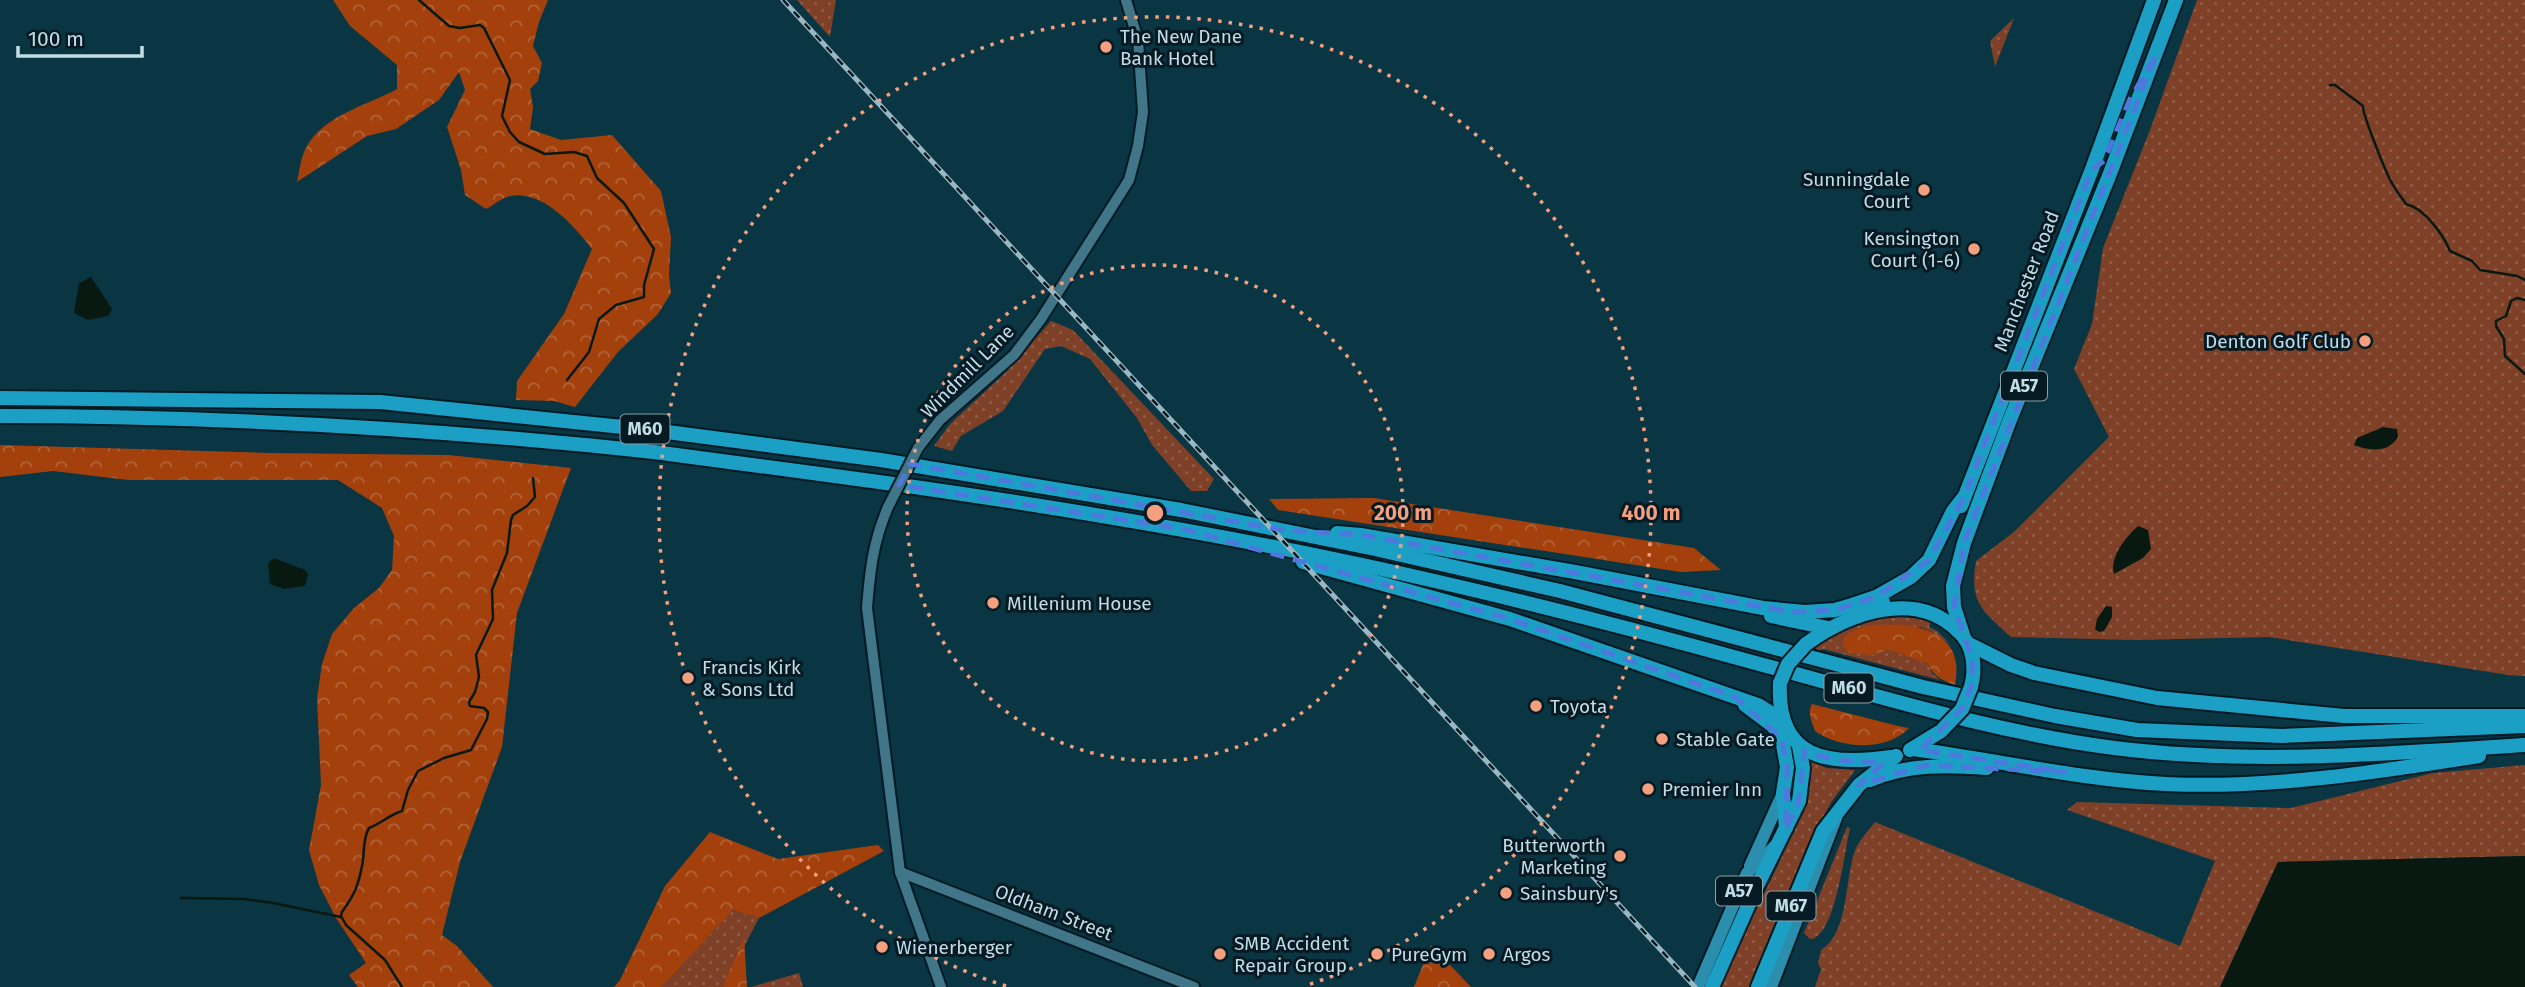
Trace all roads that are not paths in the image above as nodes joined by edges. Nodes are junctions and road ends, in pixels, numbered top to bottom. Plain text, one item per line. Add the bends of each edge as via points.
1 (1126, 0) edge
2 (2154, 0) edge
3 (2176, 0) edge
4 (2155, 57) junction
5 (2092, 169) junction
6 (0, 398) edge
7 (0, 416) edge
8 (1964, 496) junction
9 (1183, 529) junction
10 (1283, 530) junction
11 (1856, 616) junction
12 (1803, 618) junction
13 (1828, 628) junction
14 (1966, 640) junction
15 (1756, 709) junction
16 (2525, 716) edge
17 (2525, 726) edge
18 (1789, 732) junction
19 (1799, 746) junction
20 (2525, 747) edge
21 (1913, 749) junction
22 (1896, 756) junction
23 (2065, 772) junction
24 (1859, 785) junction
25 (1783, 793) junction
26 (1783, 835) junction
27 (900, 872) junction
28 (1747, 873) junction
29 (1717, 956) junction
30 (1766, 982) edge
31 (941, 987) edge
32 (1195, 987) edge
33 (1698, 987) edge
34 (1712, 987) edge

1 - 27 street, Windmill Lane, bridge via 1138,40 1143,112 1129,180 1014,355 940,420 918,448 876,536 867,608
2 - 5 highway, Manchester Road / A57
3 - 4 highway, Manchester Road / A57
4 - 5 highway, A57 via 2130,99 2104,161
4 - 14 highway, Manchester Road / A57 via 1964,543 1954,607
5 - 8 highway, Manchester Road / A57
6 - 10 highway, M60 via 380,402 881,460
7 - 9 highway, M60 via 118,416 380,429 654,453 983,496
8 - 11 highway, Manchester Road / A57 via 1942,554 1928,571
8 - 12 highway via 1929,560 1911,577 1864,601
9 - 15 highway, M60 via 1510,620 1735,697
9 - 20 highway, M60 via 1440,582 1993,728 2114,748 2287,757
10 - 12 highway, M60 via 1361,535
10 - 17 highway, M60 via 1560,591 1923,687 2137,730 2283,736
11 - 13 highway
11 - 14 highway via 1923,610 1943,618
12 - 13 highway
13 - 18 highway, bridge via 1788,664 1780,682 1779,699
14 - 16 highway via 2034,673 2157,698 2344,716
14 - 21 highway, bridge via 1974,674 1962,709 1941,731
15 - 18 highway via 1774,715
15 - 25 highway, A57 via 1782,739 1787,767
18 - 19 highway
19 - 22 highway via 1836,760
19 - 26 highway, A57 via 1803,768 1800,801
20 - 23 highway, M60 via 2263,782 2166,784
21 - 22 highway
21 - 23 highway, M60
22 - 24 highway
23 - 24 highway, M60 via 1933,765 1906,768
24 - 30 highway, M67 via 1819,838
25 - 26 highway, A57
25 - 28 main road, A57
26 - 28 main road, A57
26 - 29 highway, M67
27 - 31 street, Windmill Lane
27 - 32 street, Oldham Street
28 - 29 main road, A57
29 - 33 main road, A57
29 - 34 highway, M67

